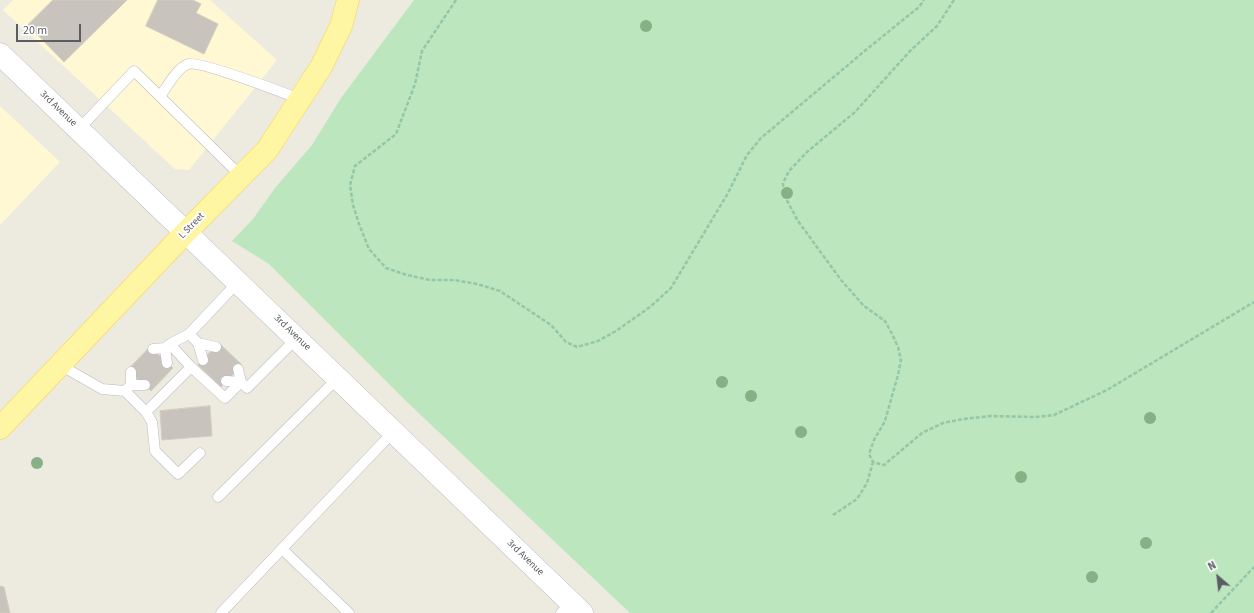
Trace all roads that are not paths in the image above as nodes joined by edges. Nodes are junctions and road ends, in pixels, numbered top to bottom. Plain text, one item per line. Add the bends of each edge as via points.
1 (348, 0) edge
2 (0, 54) edge
3 (160, 96) junction
4 (300, 99) junction
5 (79, 130) junction
6 (241, 176) junction
7 (186, 232) junction
8 (238, 282) junction
9 (189, 334) junction
10 (297, 338) junction
11 (198, 343) junction
12 (168, 346) junction
13 (216, 347) dead end
14 (153, 350) dead end
15 (203, 360) dead end
16 (167, 363) dead end
17 (60, 364) junction
18 (191, 367) junction
19 (238, 369) dead end
20 (131, 372) dead end
21 (338, 378) junction
22 (226, 381) dead end
23 (241, 382) junction
24 (145, 385) dead end
25 (128, 388) junction
26 (146, 412) junction
27 (0, 428) edge
28 (394, 431) junction
29 (200, 454) dead end
30 (218, 497) dead end
31 (282, 549) junction
32 (571, 609) edge
33 (221, 613) edge
34 (349, 613) edge

1 - 4 main road, L Street via 342,26
2 - 5 main road, 3rd Avenue
3 - 4 lane via 180,69 190,63 208,66
3 - 5 lane via 134,71
3 - 6 lane
4 - 6 main road, L Street via 267,150
5 - 7 main road, 3rd Avenue
6 - 7 main road, L Street
7 - 8 main road, 3rd Avenue
7 - 17 main road, L Street
8 - 9 lane
8 - 10 main road, 3rd Avenue
9 - 11 lane
9 - 12 lane
10 - 21 main road, 3rd Avenue
10 - 23 lane via 247,388
11 - 13 lane
11 - 15 lane
12 - 14 lane
12 - 16 lane
12 - 18 lane
17 - 25 lane via 102,389
17 - 27 main road, L Street
18 - 23 lane via 225,398
18 - 26 lane
19 - 23 lane
20 - 25 lane
21 - 28 main road, 3rd Avenue
21 - 30 lane
22 - 23 lane
24 - 25 lane
25 - 26 lane
26 - 29 lane via 152,422 154,451 178,474
28 - 31 lane
28 - 32 main road, 3rd Avenue
31 - 33 lane
31 - 34 lane

